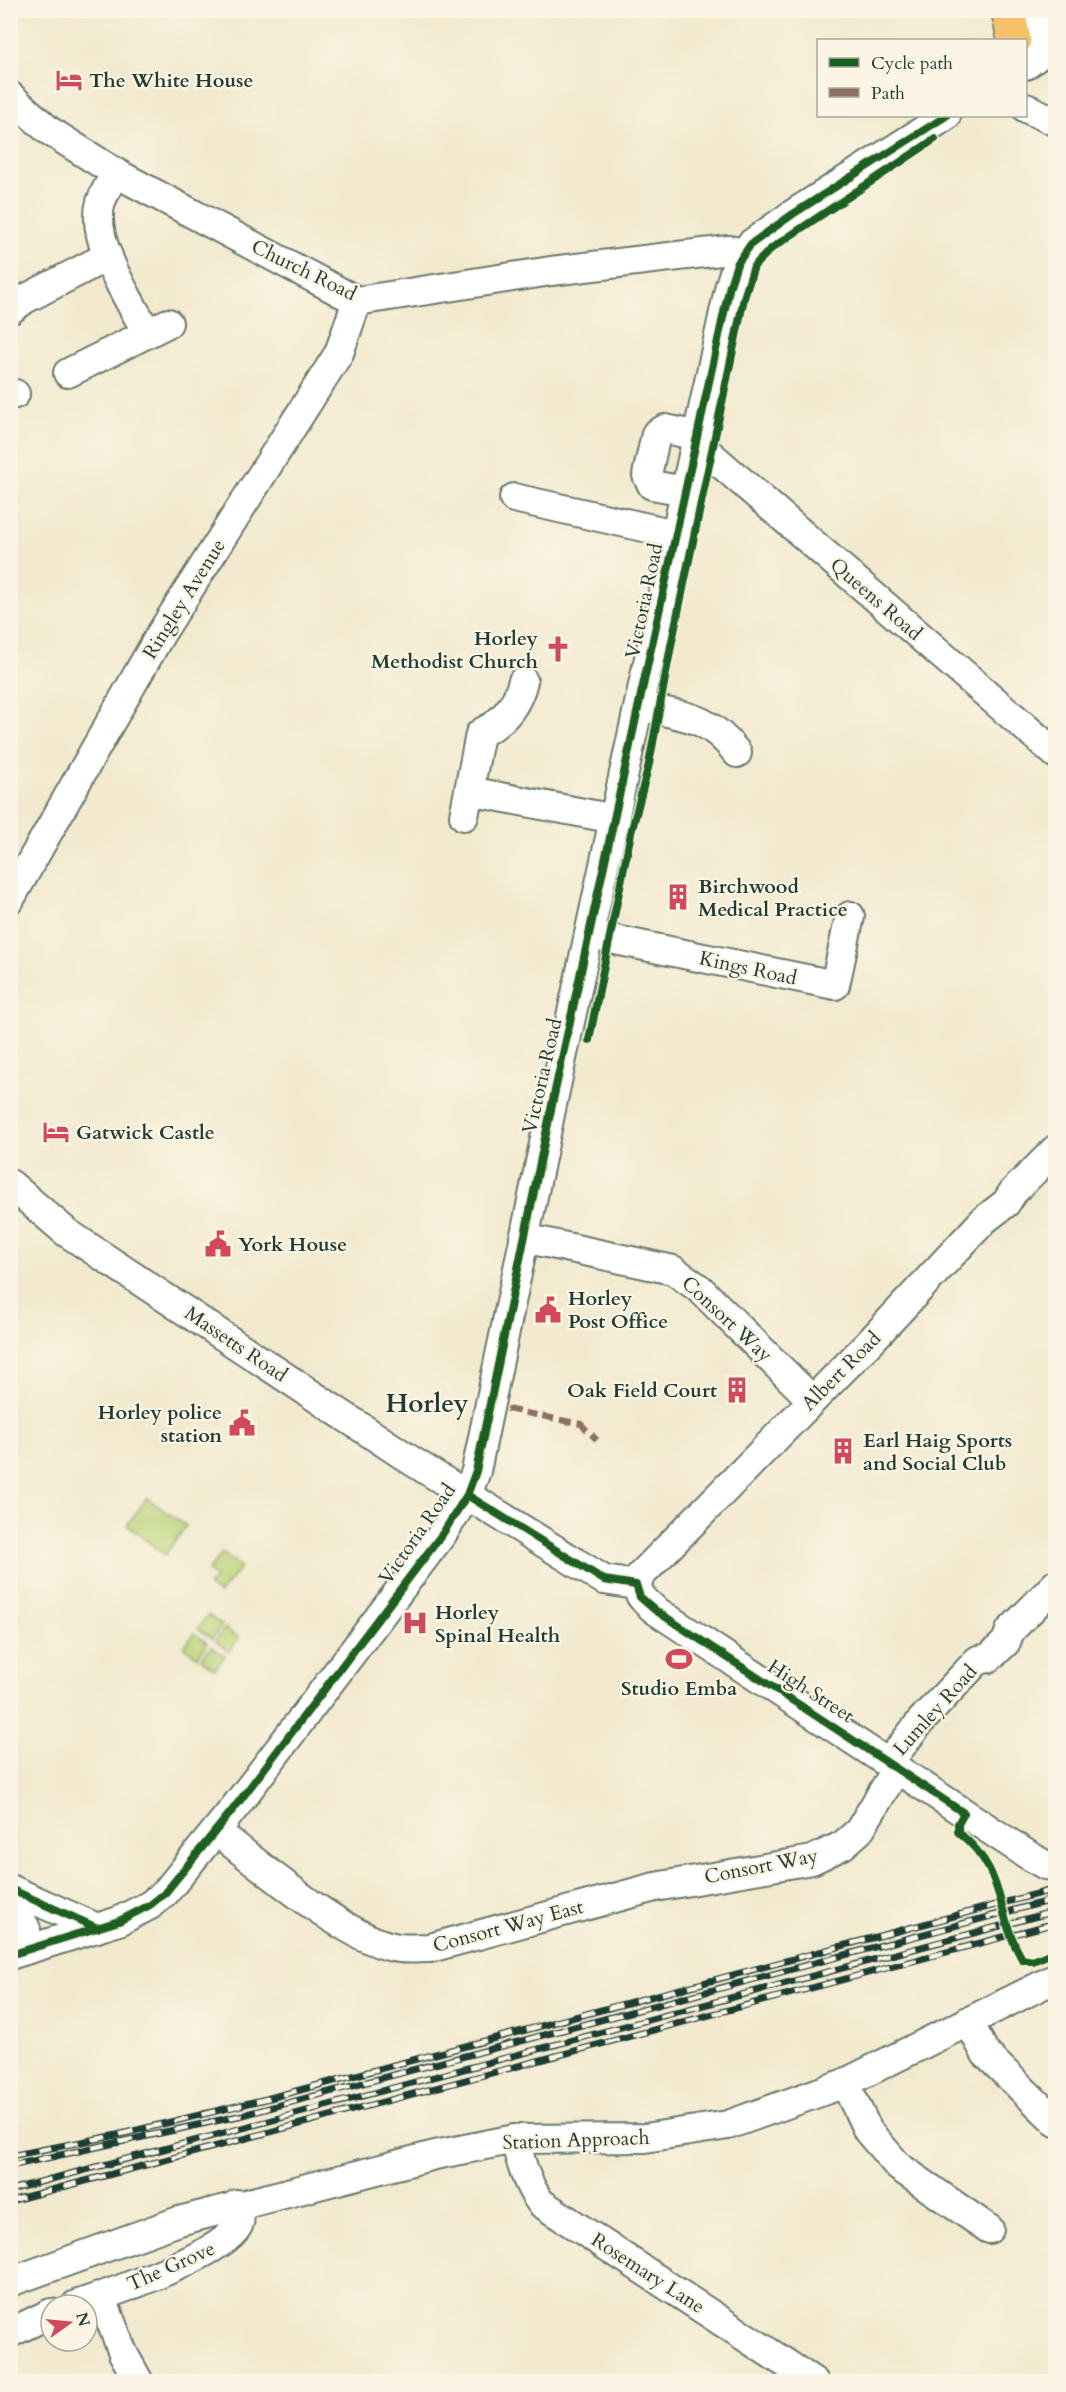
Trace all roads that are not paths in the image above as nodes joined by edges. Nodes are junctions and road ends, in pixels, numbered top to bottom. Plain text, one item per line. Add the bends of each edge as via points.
1 (1008, 10) edge
2 (1040, 10) edge
3 (1056, 34) edge
4 (1014, 39) edge
5 (1027, 48) edge
6 (1027, 64) edge
7 (10, 96) edge
8 (1027, 108) edge
9 (944, 117) edge
10 (1056, 122) edge
11 (116, 173) junction
12 (744, 253) junction
13 (108, 256) junction
14 (357, 301) junction
15 (10, 310) edge
16 (68, 373) dead end
17 (698, 440) junction
18 (685, 491) junction
19 (514, 498) dead end
20 (675, 534) junction
21 (522, 681) dead end
22 (639, 706) junction
23 (737, 753) dead end
24 (1056, 754) edge
25 (615, 819) junction
26 (10, 899) edge
27 (850, 916) dead end
28 (591, 935) junction
29 (1056, 1149) edge
30 (10, 1184) edge
31 (524, 1238) junction
32 (813, 1400) junction
33 (467, 1495) junction
34 (1056, 1584) edge
35 (638, 1591) junction
36 (893, 1765) junction
37 (216, 1831) junction
38 (1056, 1866) edge
39 (655, 1887) joint
40 (10, 1889) edge
41 (10, 1898) edge
42 (97, 1928) junction
43 (15, 1949) edge
44 (1056, 1978) edge
45 (968, 2021) junction
46 (846, 2083) junction
47 (1056, 2122) edge
48 (515, 2139) junction
49 (237, 2204) junction
50 (989, 2229) dead end
51 (10, 2282) edge
52 (99, 2296) edge
53 (99, 2317) edge
54 (39, 2319) edge
55 (10, 2333) edge
56 (139, 2382) edge
57 (814, 2382) edge

1 - 4 main road
2 - 5 street
3 - 6 street
7 - 11 street, Church Road via 57,137
8 - 10 street
9 - 12 street, Victoria Road via 793,214
11 - 13 street via 100,203 99,231
11 - 14 street, Church Road
12 - 14 street, Church Road via 729,250 551,271
12 - 17 street, Victoria Road via 730,285
13 - 15 street
13 - 16 street via 157,328
14 - 26 street, Ringley Avenue via 339,352 160,635
17 - 18 street, Victoria Road
17 - 18 street via 665,429 656,434 647,476 652,485
17 - 24 street, Queens Road
18 - 20 street, Victoria Road
19 - 20 street
20 - 22 street, Victoria Road
21 - 25 street via 513,705 496,724 480,734 467,803
22 - 23 street via 702,722 721,733
22 - 25 street, Victoria Road
25 - 28 street, Victoria Road
27 - 28 street, Kings Road via 845,987
28 - 31 street, Victoria Road
29 - 32 street, Albert Road
30 - 33 street, Massetts Road via 66,1232
31 - 32 street, Consort Way via 673,1270 700,1289
31 - 33 street, Victoria Road via 496,1382
32 - 35 street, Albert Road via 640,1576
33 - 35 street via 604,1581
33 - 37 street, Victoria Road via 443,1533
34 - 36 street, Lumley Road via 1010,1630 1006,1642 989,1658 978,1660 921,1721
35 - 36 street, High Street via 655,1610
36 - 38 street, High Street via 1028,1855 1045,1865
36 - 39 street, Consort Way via 859,1831 828,1854
37 - 39 street, Consort Way East via 336,1919 373,1941 395,1948 430,1948
37 - 42 street, Victoria Road via 165,1893 150,1905
40 - 42 street
41 - 43 street via 26,1929
42 - 43 street, Victoria Road
44 - 45 street, Station Approach
45 - 46 street, Station Approach
45 - 47 street via 986,2055
46 - 48 street, Station Approach via 728,2125 687,2133 645,2138
46 - 50 street via 868,2131 899,2167
48 - 49 street, Station Approach
48 - 57 street, Rosemary Lane via 530,2188 541,2203
49 - 51 street, Station Approach
49 - 52 street, The Grove via 239,2224 212,2250
53 - 56 street
54 - 55 street

